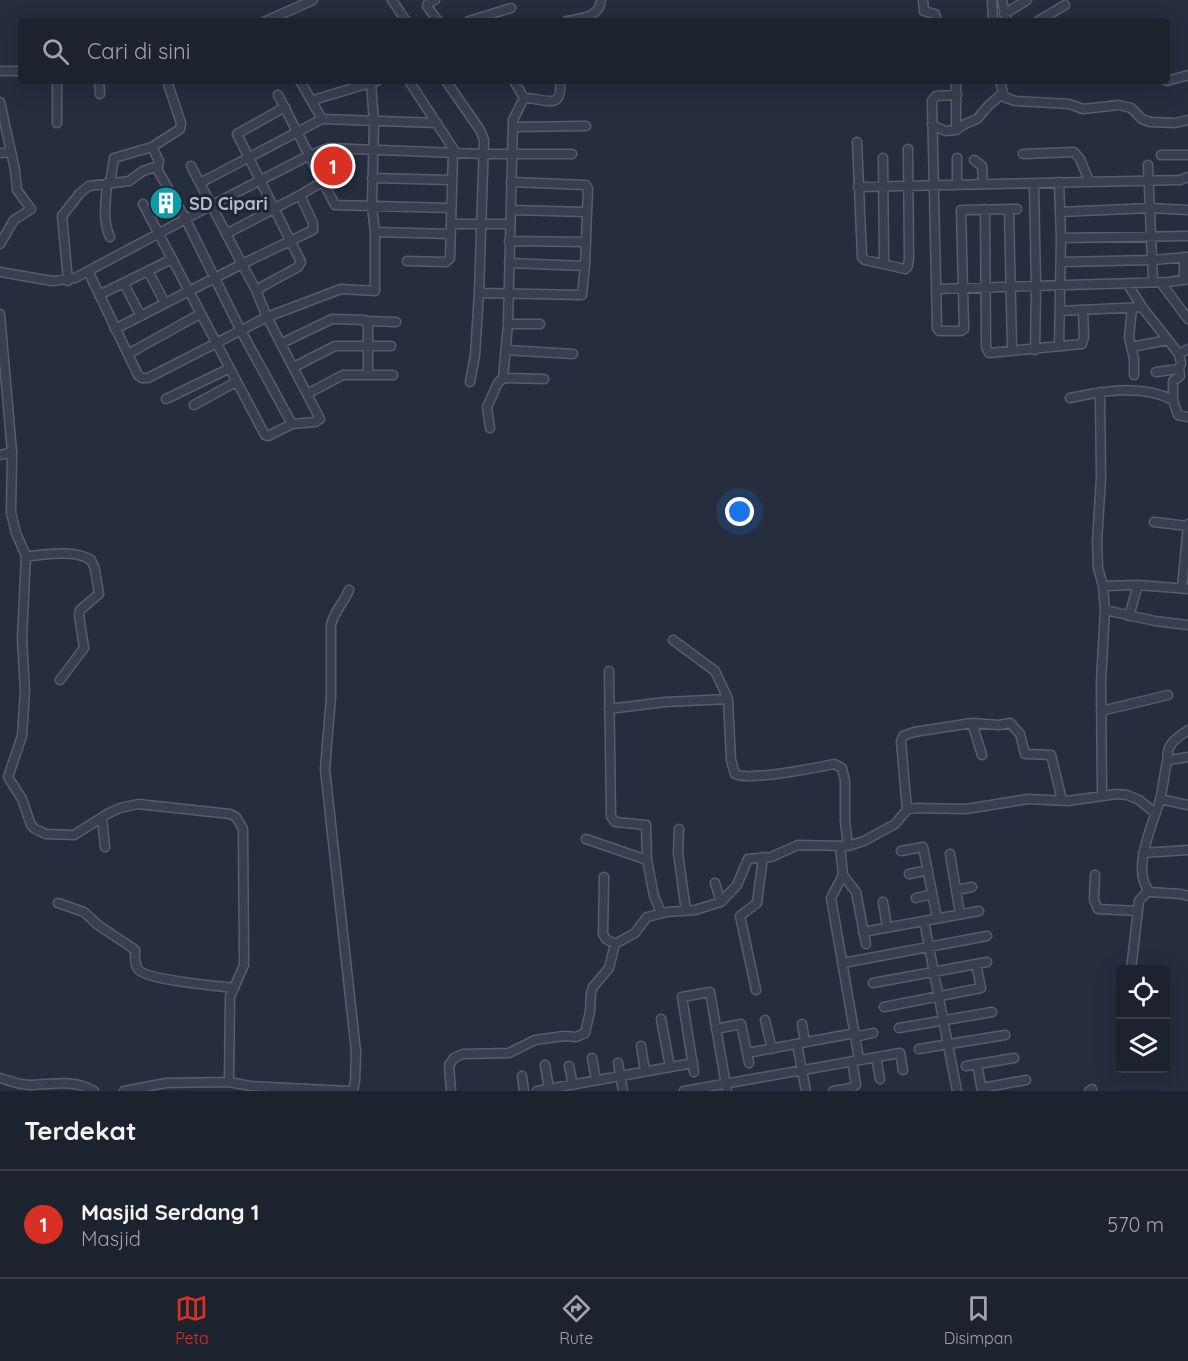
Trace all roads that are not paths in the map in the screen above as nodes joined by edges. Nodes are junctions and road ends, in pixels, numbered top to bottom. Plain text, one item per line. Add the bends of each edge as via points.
1 (313, 0) edge
2 (392, 0) edge
3 (435, 0) edge
4 (601, 0) edge
5 (923, 0) edge
6 (992, 0) edge
7 (1002, 0) edge
8 (1027, 0) edge
9 (425, 2) edge
10 (1065, 5) dead end
11 (511, 8) dead end
12 (1006, 17) edge
13 (273, 18) edge
14 (404, 18) edge
15 (436, 18) edge
16 (479, 18) edge
17 (579, 18) edge
18 (936, 18) edge
19 (993, 18) edge
20 (1043, 18) edge
21 (0, 71) edge
22 (18, 71) edge
23 (1188, 75) edge
24 (1170, 80) edge
25 (57, 84) edge
26 (99, 84) edge
27 (168, 84) edge
28 (302, 84) edge
29 (367, 84) edge
30 (374, 84) edge
31 (411, 84) edge
32 (448, 84) edge
33 (516, 84) edge
34 (560, 84) edge
35 (956, 84) edge
36 (1000, 84) edge
37 (100, 94) dead end
38 (1002, 94) junction
39 (278, 95) dead end
40 (957, 95) junction
41 (524, 98) junction
42 (313, 100) junction
43 (0, 102) edge
44 (285, 107) junction
45 (322, 119) junction
46 (1188, 120) edge
47 (374, 122) junction
48 (57, 123) dead end
49 (437, 123) junction
50 (932, 124) junction
51 (586, 126) dead end
52 (513, 127) junction
53 (956, 130) junction
54 (297, 132) junction
55 (857, 142) dead end
56 (152, 147) junction
57 (908, 149) dead end
58 (373, 150) junction
59 (11, 152) junction
60 (0, 153) edge
61 (454, 153) junction
62 (512, 153) junction
63 (483, 154) junction
64 (572, 154) dead end
65 (1023, 154) dead end
66 (1161, 155) dead end
67 (1188, 155) edge
68 (308, 156) junction
69 (248, 158) junction
70 (883, 158) dead end
71 (957, 158) dead end
72 (974, 160) dead end
73 (1148, 165) dead end
74 (191, 166) dead end
75 (156, 167) junction
76 (1188, 177) edge
77 (372, 178) junction
78 (452, 180) junction
79 (1150, 180) junction
80 (1089, 181) junction
81 (261, 182) junction
82 (322, 182) junction
83 (511, 182) junction
84 (1059, 182) junction
85 (108, 183) junction
86 (200, 183) junction
87 (983, 183) junction
88 (957, 184) junction
89 (1034, 184) junction
90 (908, 185) junction
91 (934, 185) junction
92 (883, 186) junction
93 (858, 187) junction
94 (300, 195) junction
95 (143, 204) dead end
96 (212, 205) junction
97 (372, 206) junction
98 (275, 208) junction
99 (451, 208) junction
100 (1150, 208) junction
101 (985, 209) junction
102 (510, 210) junction
103 (1188, 210) edge
104 (587, 212) junction
105 (1060, 213) junction
106 (186, 220) junction
107 (480, 223) junction
108 (451, 224) junction
109 (510, 224) junction
110 (375, 232) junction
111 (159, 233) junction
112 (226, 234) junction
113 (451, 234) junction
114 (1188, 236) edge
115 (110, 237) dead end
116 (1150, 237) junction
117 (1061, 238) junction
118 (292, 241) junction
119 (509, 241) junction
120 (586, 242) junction
121 (0, 244) edge
122 (1186, 257) edge
123 (172, 258) junction
124 (1152, 260) junction
125 (407, 261) dead end
126 (1061, 262) junction
127 (509, 263) junction
128 (242, 264) junction
129 (884, 264) junction
130 (585, 266) junction
131 (148, 271) junction
132 (0, 272) edge
133 (88, 272) junction
134 (216, 278) junction
135 (68, 280) junction
136 (1186, 280) edge
137 (1157, 282) junction
138 (1127, 283) junction
139 (124, 284) junction
140 (1060, 285) junction
141 (1010, 286) junction
142 (1036, 286) junction
143 (963, 288) junction
144 (985, 288) junction
145 (937, 289) junction
146 (256, 290) junction
147 (190, 292) junction
148 (479, 293) junction
149 (508, 293) junction
150 (99, 295) junction
151 (165, 303) junction
152 (1142, 307) junction
153 (1132, 308) junction
154 (1083, 310) junction
155 (1060, 311) junction
156 (0, 314) edge
157 (200, 314) junction
158 (141, 316) junction
159 (267, 317) junction
160 (1188, 319) edge
161 (367, 321) junction
162 (396, 322) dead end
163 (508, 324) junction
164 (540, 324) dead end
165 (115, 329) junction
166 (240, 329) junction
167 (1168, 340) junction
168 (215, 342) junction
169 (282, 343) junction
170 (1, 346) edge
171 (368, 346) junction
172 (391, 346) dead end
173 (1059, 346) junction
174 (1131, 347) junction
175 (506, 350) junction
176 (1035, 350) junction
177 (1188, 350) edge
178 (1012, 351) junction
179 (128, 354) junction
180 (573, 354) dead end
181 (1179, 354) junction
182 (294, 366) junction
183 (228, 369) junction
184 (1182, 369) edge
185 (1156, 372) dead end
186 (368, 375) junction
187 (393, 375) dead end
188 (1134, 375) dead end
189 (503, 378) junction
190 (544, 380) dead end
191 (236, 382) junction
192 (470, 382) dead end
193 (1100, 392) junction
194 (307, 394) junction
195 (1070, 398) dead end
196 (166, 399) dead end
197 (1173, 400) junction
198 (194, 405) dead end
199 (1188, 417) edge
200 (5, 422) edge
201 (292, 424) junction
202 (490, 428) dead end
203 (12, 452) junction
204 (0, 455) edge
205 (11, 499) junction
206 (0, 501) edge
207 (1154, 522) dead end
208 (1188, 525) edge
209 (26, 556) junction
210 (1138, 585) junction
211 (1103, 586) junction
212 (1185, 588) edge
213 (349, 590) dead end
214 (1105, 610) junction
215 (1129, 616) junction
216 (1188, 625) edge
217 (673, 640) dead end
218 (609, 671) dead end
219 (60, 681) dead end
220 (1168, 695) dead end
221 (728, 699) junction
222 (609, 709) junction
223 (1101, 711) junction
224 (972, 723) junction
225 (1188, 730) edge
226 (982, 754) dead end
227 (1188, 757) edge
228 (1168, 761) junction
229 (1102, 796) junction
230 (1160, 799) junction
231 (1062, 800) junction
232 (1188, 805) edge
233 (907, 810) junction
234 (1155, 813) junction
235 (102, 818) junction
236 (679, 829) dead end
237 (586, 839) dead end
238 (844, 846) junction
239 (105, 847) dead end
240 (1188, 850) edge
241 (901, 851) dead end
242 (1143, 853) junction
243 (950, 854) dead end
244 (763, 857) junction
245 (647, 860) junction
246 (928, 870) junction
247 (909, 874) dead end
248 (843, 875) junction
249 (1095, 875) dead end
250 (604, 877) dead end
251 (715, 883) dead end
252 (972, 887) dead end
253 (854, 889) junction
254 (956, 890) junction
255 (1148, 891) junction
256 (834, 892) junction
257 (932, 894) junction
258 (1188, 896) edge
259 (916, 898) dead end
260 (721, 902) junction
261 (884, 902) dead end
262 (58, 903) dead end
263 (686, 911) junction
264 (979, 911) dead end
265 (1138, 911) junction
266 (661, 913) junction
267 (960, 914) junction
268 (937, 918) junction
269 (924, 921) junction
270 (887, 927) junction
271 (863, 932) junction
272 (987, 936) dead end
273 (615, 944) junction
274 (866, 944) dead end
275 (929, 947) junction
276 (987, 962) dead end
277 (843, 963) junction
278 (976, 964) junction
279 (1131, 965) edge
280 (934, 972) junction
281 (873, 983) dead end
282 (234, 988) junction
283 (756, 990) dead end
284 (938, 997) junction
285 (884, 1006) dead end
286 (992, 1012) dead end
287 (661, 1019) dead end
288 (765, 1020) dead end
289 (943, 1020) junction
290 (802, 1024) dead end
291 (899, 1028) dead end
292 (716, 1029) junction
293 (873, 1033) dead end
294 (855, 1035) junction
295 (1005, 1035) dead end
296 (801, 1043) junction
297 (948, 1045) junction
298 (641, 1046) dead end
299 (772, 1048) junction
300 (919, 1049) dead end
301 (876, 1057) junction
302 (592, 1058) dead end
303 (1014, 1058) dead end
304 (855, 1060) junction
305 (618, 1063) dead end
306 (693, 1063) junction
307 (977, 1064) junction
308 (545, 1065) dead end
309 (569, 1066) dead end
310 (966, 1066) dead end
311 (670, 1067) junction
312 (802, 1070) junction
313 (903, 1070) dead end
314 (645, 1071) junction
315 (694, 1072) dead end
316 (522, 1076) dead end
317 (620, 1076) junction
318 (0, 1078) edge
319 (880, 1079) dead end
320 (596, 1080) junction
321 (1026, 1080) dead end
322 (229, 1082) junction
323 (573, 1084) junction
324 (726, 1087) edge
325 (1006, 1087) edge
326 (32, 1088) edge
327 (549, 1089) junction
328 (982, 1090) edge
329 (94, 1091) edge
330 (124, 1091) edge
331 (351, 1091) edge
332 (451, 1091) edge
333 (524, 1091) edge
334 (537, 1091) edge
335 (623, 1091) edge
336 (684, 1091) edge
337 (806, 1091) edge
338 (834, 1091) edge
339 (957, 1091) edge

1 - 13 street
2 - 14 street
3 - 9 street
4 - 17 street via 594,14
5 - 18 street via 924,11
6 - 19 street
7 - 12 street
8 - 12 street
9 - 15 street
10 - 20 street
11 - 16 street
21 - 22 street
23 - 24 street
25 - 48 street
26 - 37 street
27 - 56 street via 180,129
28 - 42 street
29 - 42 street
30 - 47 street
31 - 49 street
32 - 63 street via 482,133
33 - 41 street
34 - 41 street via 557,100
35 - 40 street
36 - 38 street
38 - 46 street via 1014,101 1065,103 1083,109 1119,105 1131,108 1150,122
38 - 53 street via 977,119
39 - 44 street
40 - 50 street via 934,97
40 - 53 street
41 - 52 street
42 - 45 street
43 - 59 street
44 - 54 street
44 - 69 street via 237,134
45 - 47 street
45 - 54 street
47 - 49 street
47 - 58 street
49 - 61 street
50 - 53 street via 946,131
50 - 91 street
51 - 52 street
52 - 62 street
54 - 68 street
54 - 69 street
55 - 93 street
56 - 75 street via 159,161
56 - 85 street via 114,158
57 - 90 street
58 - 61 street
58 - 68 street via 328,148
58 - 77 street
59 - 60 street
59 - 121 street via 17,190 31,210 14,220
61 - 63 street
61 - 78 street
62 - 63 street
62 - 64 street
62 - 83 street
63 - 107 street
65 - 80 street via 1074,152
66 - 67 street
68 - 81 street
68 - 82 street
69 - 81 street
69 - 86 street
70 - 92 street
71 - 88 street
72 - 87 street via 982,166
73 - 79 street
74 - 86 street
75 - 85 street via 129,181
75 - 106 street
76 - 79 street
77 - 78 street
77 - 97 street
78 - 99 street
79 - 80 street
79 - 100 street
80 - 84 street
81 - 96 street
81 - 98 street
82 - 94 street
82 - 97 street via 335,205
83 - 102 street
83 - 104 street via 586,185
84 - 89 street
84 - 105 street
85 - 115 street via 104,217
85 - 135 street via 83,190 62,216
86 - 96 street
87 - 88 street
87 - 89 street
88 - 91 street
89 - 142 street
90 - 91 street
90 - 92 street
90 - 129 street via 908,266 905,269
91 - 145 street
92 - 93 street
92 - 129 street
93 - 129 street via 862,257
94 - 98 street
94 - 118 street via 314,228
95 - 111 street
96 - 106 street
96 - 112 street
97 - 99 street
97 - 110 street
98 - 112 street
98 - 118 street
99 - 108 street
100 - 103 street
100 - 105 street
100 - 116 street
101 - 141 street via 1013,209
101 - 143 street via 958,210
101 - 144 street
102 - 104 street
102 - 109 street
104 - 120 street
105 - 117 street
106 - 111 street
106 - 134 street
107 - 108 street
107 - 109 street
107 - 148 street
108 - 113 street
109 - 119 street
110 - 113 street
110 - 159 street via 375,291 341,289
111 - 123 street
111 - 133 street
112 - 128 street
113 - 125 street via 449,261
114 - 116 street
116 - 117 street
116 - 124 street
117 - 126 street
118 - 128 street
118 - 146 street via 300,266
119 - 120 street
119 - 127 street
120 - 130 street
122 - 124 street
122 - 136 street
123 - 131 street
123 - 147 street
124 - 126 street
124 - 137 street
126 - 140 street
127 - 130 street
127 - 149 street
128 - 134 street
128 - 146 street
130 - 149 street via 580,297
131 - 139 street
131 - 151 street
132 - 135 street
133 - 135 street
133 - 150 street
134 - 147 street
134 - 166 street
136 - 137 street
137 - 138 street
137 - 160 street
138 - 140 street
138 - 152 street
139 - 150 street
139 - 158 street
140 - 142 street
140 - 155 street
141 - 142 street
141 - 144 street
141 - 178 street
142 - 176 street
143 - 144 street
143 - 145 street
143 - 145 street via 961,331 938,330
144 - 178 street via 986,349 991,353
146 - 159 street
147 - 151 street
147 - 157 street
148 - 149 street
148 - 192 street
149 - 163 street
150 - 165 street
151 - 158 street
152 - 153 street
152 - 167 street
153 - 154 street
153 - 174 street
154 - 155 street
154 - 173 street via 1082,344
155 - 173 street
156 - 170 street
157 - 168 street
157 - 179 street
158 - 165 street
159 - 166 street
159 - 169 street
161 - 162 street
161 - 169 street via 332,318
161 - 171 street
163 - 164 street
163 - 175 street
165 - 179 street
166 - 168 street
166 - 201 street
167 - 174 street
167 - 181 street
168 - 179 street via 144,378 138,375
168 - 183 street
169 - 182 street
170 - 200 street
171 - 172 street
171 - 182 street via 335,346
171 - 186 street
173 - 176 street
174 - 188 street
175 - 180 street
175 - 189 street
176 - 178 street
177 - 181 street
181 - 184 street
182 - 194 street
183 - 191 street
183 - 196 street
184 - 185 street
184 - 197 street via 1173,381
186 - 187 street
186 - 194 street via 344,375
189 - 190 street
189 - 202 street via 487,407
191 - 198 street
191 - 201 street via 266,436
193 - 195 street
193 - 197 street via 1152,393
193 - 211 street via 1097,542
194 - 201 street via 320,419
197 - 199 street via 1178,415
200 - 203 street
203 - 204 street
203 - 205 street
205 - 206 street
205 - 209 street via 12,521
207 - 208 street
208 - 212 street
209 - 219 street via 80,556 91,560 95,569 99,594 79,615 84,648
209 - 235 street via 22,736 8,777 31,825 41,832 74,835
210 - 211 street
210 - 212 street
210 - 215 street
211 - 214 street
213 - 331 street via 331,625 325,769 356,1052
214 - 215 street
214 - 223 street
215 - 216 street
217 - 221 street via 711,666
218 - 222 street
220 - 223 street
221 - 222 street
221 - 238 street via 732,765 738,776 834,765 842,768
222 - 245 street via 611,816 615,822 645,825
223 - 229 street
224 - 226 street
224 - 231 street via 1010,723 1020,734 1025,754 1052,755
224 - 233 street via 909,733 901,738
225 - 228 street via 1166,751
227 - 228 street
228 - 230 street
229 - 231 street
229 - 234 street via 1127,795
230 - 232 street
230 - 234 street
231 - 233 street via 1028,799 966,809
233 - 238 street via 896,825 878,836
234 - 242 street
235 - 239 street
235 - 282 street via 138,804 236,817 243,829 244,964
236 - 263 street via 678,853
237 - 245 street
238 - 244 street via 798,845
238 - 248 street
240 - 242 street
241 - 246 street via 923,847
242 - 255 street
243 - 254 street
244 - 260 street via 746,860 737,885
244 - 283 street via 757,903 740,916
245 - 266 street
246 - 247 street
246 - 257 street
248 - 253 street
248 - 256 street
249 - 265 street via 1098,909
250 - 273 street via 603,934
251 - 260 street
252 - 254 street
253 - 256 street
253 - 271 street
254 - 267 street
255 - 258 street
255 - 265 street via 1140,897
256 - 277 street via 831,898
257 - 259 street
257 - 268 street
260 - 263 street
261 - 270 street
262 - 282 street via 84,912 135,950 135,961 142,972 164,979
263 - 266 street
264 - 267 street
265 - 279 street
266 - 273 street via 648,917 635,933
267 - 268 street
268 - 269 street
269 - 270 street
269 - 275 street
270 - 271 street
271 - 274 street
272 - 275 street
273 - 332 street via 609,968 593,987 585,1033 534,1041 509,1053 457,1056 449,1065
275 - 277 street
275 - 280 street
276 - 278 street
277 - 294 street
278 - 280 street
278 - 284 street via 981,988
280 - 281 street
280 - 284 street
282 - 322 street via 229,1010
284 - 285 street
284 - 289 street
286 - 289 street
287 - 311 street
288 - 299 street
289 - 291 street
289 - 297 street
290 - 296 street
292 - 299 street via 741,1024 748,1058
292 - 306 street via 710,993 682,997
292 - 324 street
293 - 294 street
294 - 296 street
294 - 304 street
295 - 297 street
296 - 299 street
296 - 312 street
297 - 300 street
297 - 339 street
298 - 314 street
301 - 304 street
301 - 313 street via 900,1053
301 - 319 street
302 - 320 street
303 - 307 street
304 - 312 street
304 - 338 street via 856,1085
305 - 317 street
306 - 311 street
306 - 315 street
307 - 310 street
307 - 328 street
308 - 327 street
309 - 323 street
311 - 314 street
312 - 324 street
312 - 337 street
314 - 317 street
316 - 333 street
317 - 320 street
317 - 335 street
318 - 326 street
320 - 323 street
321 - 325 street
322 - 330 street via 166,1083
322 - 331 street
323 - 327 street
324 - 336 street
325 - 328 street
326 - 329 street via 72,1083
327 - 334 street

